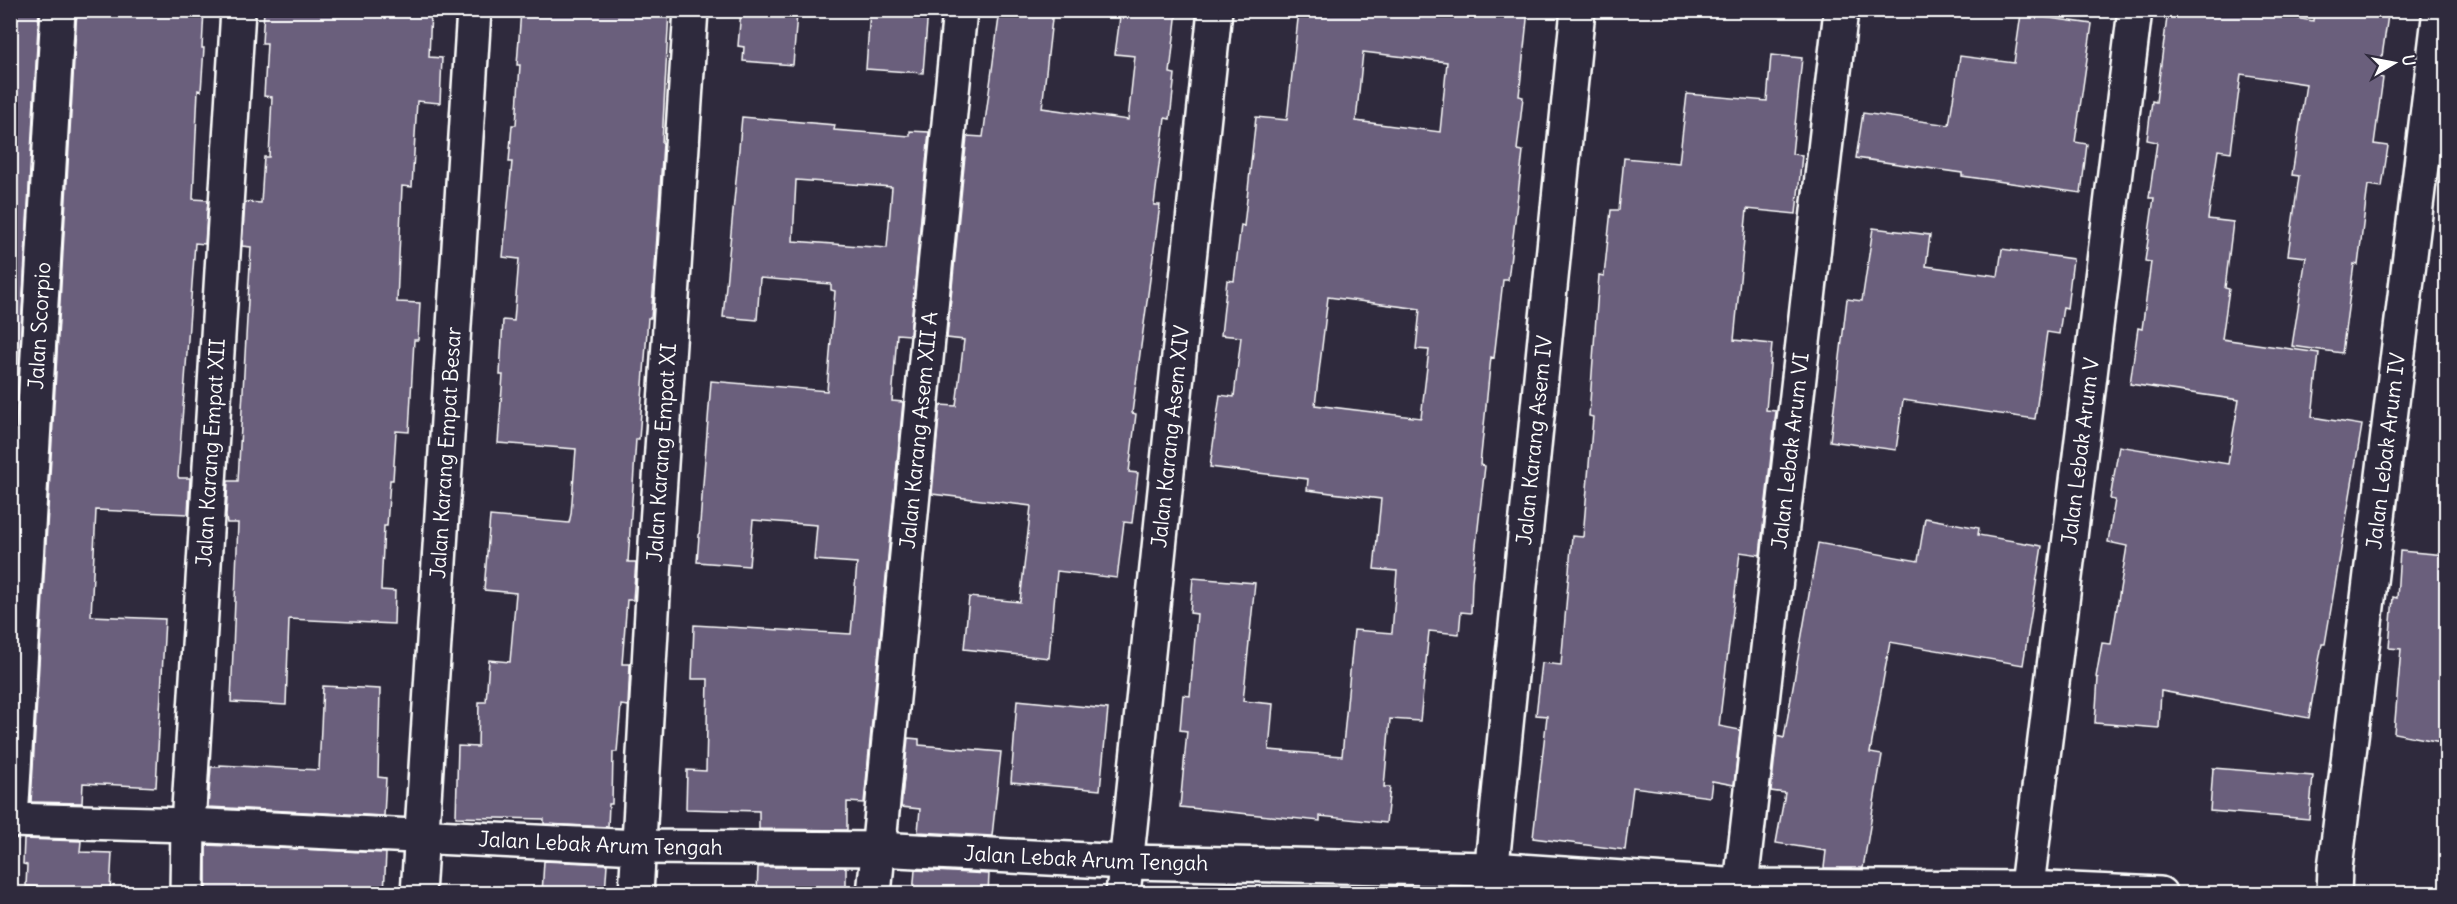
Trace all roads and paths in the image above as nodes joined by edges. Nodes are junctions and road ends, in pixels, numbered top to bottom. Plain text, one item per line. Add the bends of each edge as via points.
1 (58, 10) edge
2 (238, 10) edge
3 (474, 10) edge
4 (691, 10) edge
5 (960, 10) edge
6 (1215, 10) edge
7 (1578, 10) edge
8 (1841, 10) edge
9 (2135, 10) edge
10 (2440, 10) edge
11 (11, 820) edge
12 (188, 825) junction
13 (422, 838) junction
14 (638, 847) junction
15 (878, 849) junction
16 (1125, 878) edge
17 (1490, 881) edge
18 (1740, 890) edge
19 (2026, 891) edge
20 (188, 894) edge
21 (418, 894) edge
22 (636, 894) edge
23 (874, 894) edge
24 (2160, 894) edge
25 (2334, 894) edge

1 - 11 street, Jalan Scorpio
2 - 12 street, Jalan Karang Empat XII
3 - 13 street, Jalan Karang Empat Besar
4 - 14 street, Jalan Karang Empat XI
5 - 15 street, Jalan Karang Asem XII A
6 - 16 street, Jalan Karang Asem XIV
7 - 17 street, Jalan Karang Asem IV
8 - 18 street, Jalan Lebak Arum VI
9 - 19 street, Jalan Lebak Arum V
10 - 25 street, Jalan Lebak Arum IV
11 - 12 street, Jalan Lebak Arum Tengah
12 - 13 street, Jalan Lebak Arum Tengah
12 - 20 street, Jalan Karang Empat XII
13 - 14 street, Jalan Lebak Arum Tengah
13 - 21 street, Jalan Karang Empat Besar
14 - 15 street, Jalan Lebak Arum Tengah
14 - 22 street, Jalan Karang Empat XI
15 - 16 street, Jalan Lebak Arum Tengah
15 - 23 street, Jalan Karang Asem XII A
16 - 17 street, Jalan Lebak Arum Tengah
17 - 18 street, Jalan Lebak Arum Tengah
18 - 19 street, Jalan Lebak Arum Tengah
19 - 24 street, Jalan Lebak Arum Tengah

